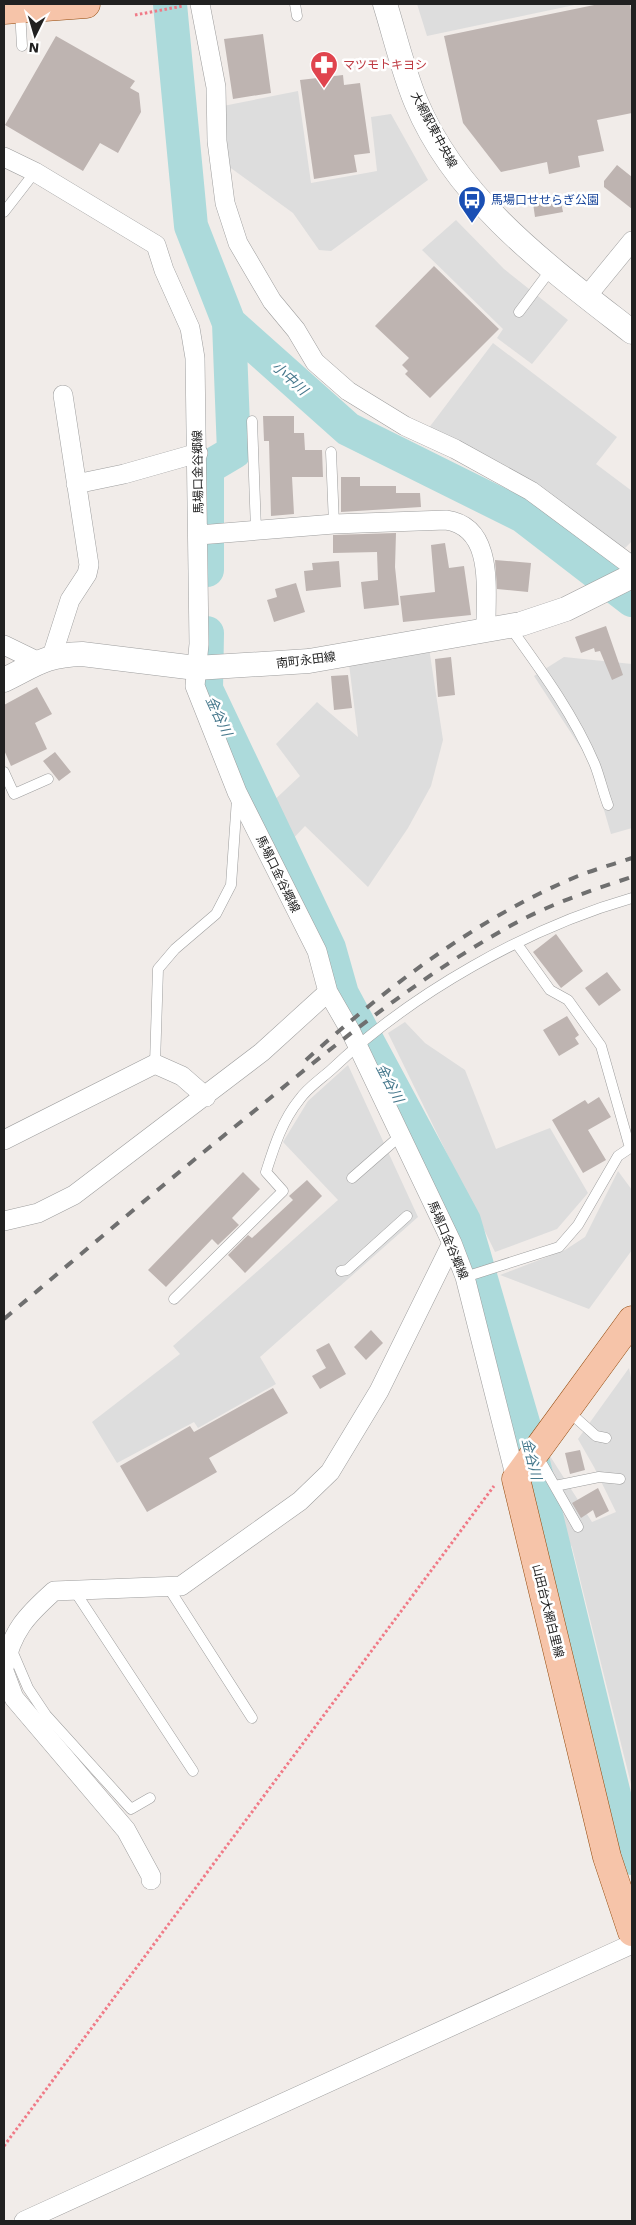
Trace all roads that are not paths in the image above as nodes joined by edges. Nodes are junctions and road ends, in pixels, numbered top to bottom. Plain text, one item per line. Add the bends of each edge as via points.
1 (86, 4) edge
2 (295, 4) edge
3 (384, 4) edge
4 (193, 5) edge
5 (12, 10) edge
6 (297, 16) dead end
7 (22, 46) dead end
8 (4, 157) edge
9 (35, 172) junction
10 (4, 212) edge
11 (632, 241) edge
12 (552, 268) junction
13 (586, 296) junction
14 (519, 312) dead end
15 (632, 332) edge
16 (64, 395) dead end
17 (252, 421) dead end
18 (331, 452) dead end
19 (198, 453) junction
20 (76, 484) junction
21 (334, 524) junction
22 (256, 530) junction
23 (199, 535) junction
24 (624, 578) edge
25 (509, 626) junction
26 (486, 631) junction
27 (4, 645) edge
28 (45, 659) junction
29 (196, 668) junction
30 (4, 680) edge
31 (4, 772) edge
32 (48, 779) dead end
33 (237, 792) junction
34 (608, 805) dead end
35 (632, 898) edge
36 (518, 944) junction
37 (328, 992) junction
38 (357, 1045) junction
39 (155, 1064) junction
40 (206, 1097) junction
41 (400, 1136) junction
42 (4, 1140) edge
43 (631, 1148) edge
44 (352, 1178) dead end
45 (407, 1216) dead end
46 (4, 1221) edge
47 (452, 1243) junction
48 (341, 1271) dead end
49 (465, 1277) junction
50 (174, 1299) dead end
51 (632, 1322) edge
52 (567, 1409) junction
53 (606, 1438) dead end
54 (536, 1452) junction
55 (516, 1479) junction
56 (620, 1479) dead end
57 (555, 1486) junction
58 (578, 1527) dead end
59 (168, 1586) junction
60 (74, 1590) junction
61 (9, 1644) junction
62 (4, 1670) edge
63 (252, 1718) dead end
64 (193, 1771) dead end
65 (150, 1798) dead end
66 (151, 1880) dead end
67 (632, 1932) edge
68 (632, 1944) edge
69 (24, 2221) edge

1 - 5 main road
2 - 6 lane
3 - 12 street, 大網駅東中央線 via 416,102 452,168 504,226
4 - 24 street via 216,87 217,141 225,203 238,243 272,301 296,330 315,362 356,396 405,426 531,491
5 - 7 lane
8 - 9 street
9 - 10 lane
9 - 19 street, 馬場口金谷郷線 via 156,245 190,328 195,358
11 - 13 street
12 - 13 street, 大網駅東中央線
12 - 14 lane
13 - 15 street, 大網駅東中央線
16 - 20 street
17 - 22 lane
18 - 21 lane
19 - 20 street
19 - 23 street, 馬場口金谷郷線
20 - 28 street via 90,565 70,600
21 - 22 street
21 - 26 street via 446,520 468,527 481,546
22 - 23 street
23 - 29 street, 馬場口金谷郷線
24 - 25 street, 南町永田線 via 545,617
25 - 26 street, 南町永田線
25 - 34 lane via 577,729 595,765
26 - 29 street, 南町永田線 via 309,661
27 - 28 street
28 - 29 street, 南町永田線 via 82,654
28 - 30 street, 南町永田線
29 - 33 street, 馬場口金谷郷線 via 195,686
31 - 32 lane via 14,794
33 - 37 street, 馬場口金谷郷線 via 317,951
33 - 39 lane via 231,885 216,914 175,949 158,969
35 - 36 lane via 547,927
36 - 38 lane via 453,979
36 - 43 lane via 550,990 568,1000 602,1046
37 - 38 street, 馬場口金谷郷線
37 - 40 street
38 - 41 street, 馬場口金谷郷線
38 - 50 lane via 299,1100 276,1138 266,1172 283,1191
39 - 40 street via 182,1076
39 - 42 street
40 - 46 street via 74,1195 38,1213
41 - 44 lane
41 - 47 street, 馬場口金谷郷線
43 - 49 lane via 618,1156 578,1225 559,1247
45 - 48 lane via 347,1270
47 - 49 street, 馬場口金谷郷線
47 - 59 street via 379,1391 330,1472 300,1500 181,1586
49 - 55 street, 馬場口金谷郷線
51 - 52 main road
52 - 53 lane via 596,1436
52 - 54 main road
54 - 55 main road
54 - 57 lane
55 - 67 main road, 山田台大網白里線 via 607,1857
56 - 57 lane via 599,1477
57 - 58 lane
59 - 60 street
59 - 63 lane
60 - 61 street via 54,1591 29,1613
60 - 64 lane
61 - 62 street
61 - 65 lane via 28,1688 46,1715 131,1809
62 - 66 street via 14,1698 126,1830
68 - 69 street

